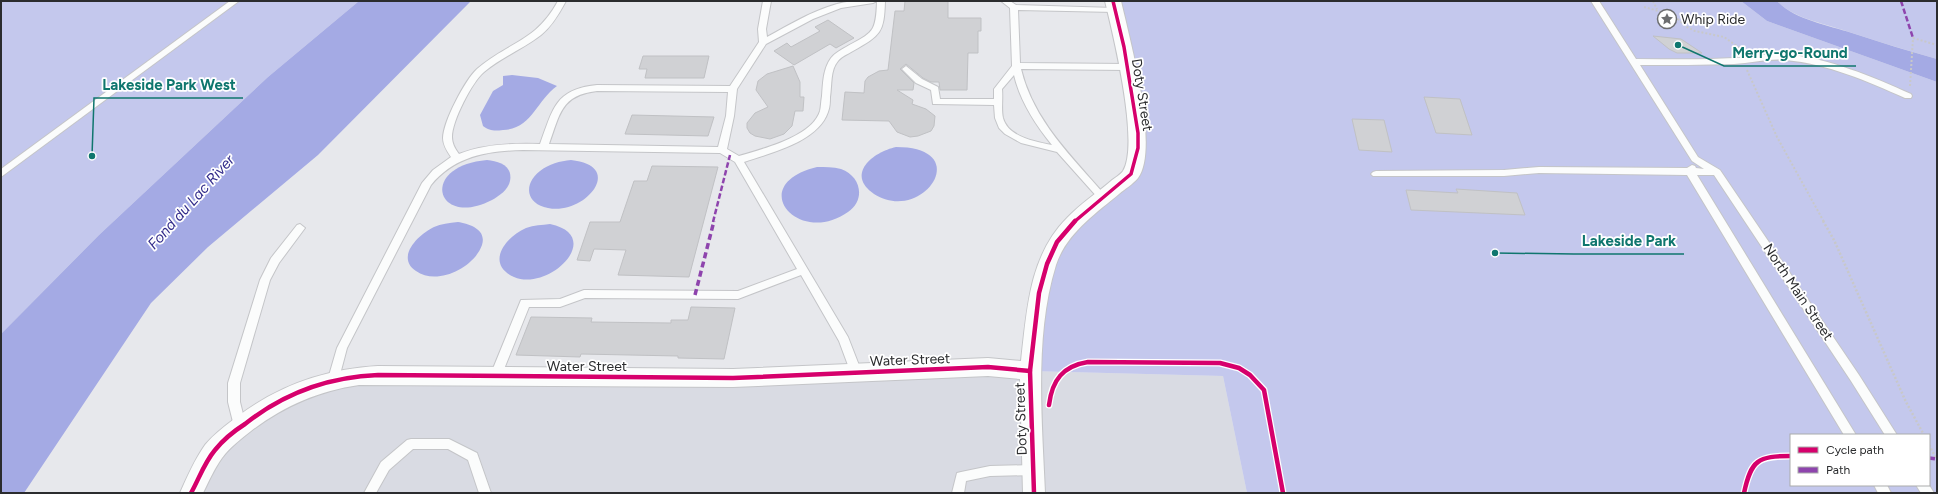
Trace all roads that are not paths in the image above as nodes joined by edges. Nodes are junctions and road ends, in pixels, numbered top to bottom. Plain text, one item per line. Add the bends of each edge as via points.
1 (235, 1) edge
2 (562, 1) edge
3 (767, 1) edge
4 (873, 1) edge
5 (881, 1) edge
6 (1005, 1) edge
7 (1595, 1) edge
8 (1114, 5) edge
9 (1014, 7) junction
10 (763, 42) junction
11 (1634, 62) junction
12 (1016, 66) junction
13 (1127, 67) junction
14 (906, 69) dead end
15 (733, 89) junction
16 (1908, 96) dead end
17 (999, 102) junction
18 (543, 147) junction
19 (1060, 149) junction
20 (722, 150) junction
21 (456, 158) junction
22 (1695, 159) junction
23 (738, 160) junction
24 (1690, 172) junction
25 (1717, 172) junction
26 (1, 174) edge
27 (1376, 174) dead end
28 (1102, 197) junction
29 (300, 228) dead end
30 (804, 270) junction
31 (1030, 371) junction
32 (856, 373) junction
33 (496, 376) junction
34 (334, 379) junction
35 (240, 426) junction
36 (1849, 434) edge
37 (1890, 434) edge
38 (1033, 470) junction
39 (191, 493) edge
40 (370, 493) edge
41 (485, 493) edge
42 (958, 493) edge
43 (1034, 493) edge

1 - 26 lane
2 - 21 lane via 542,31 499,57 474,78 448,133 449,147
3 - 10 lane via 762,29
4 - 10 lane via 839,6 810,17
5 - 23 lane via 878,31 836,58 830,66 824,112 815,124 801,136
6 - 9 lane
7 - 11 lane, North Main Street
8 - 9 lane
8 - 13 street, Doty Street
9 - 12 lane
10 - 15 lane
11 - 16 lane via 1701,62 1785,57 1857,76
11 - 22 lane, North Main Street
12 - 13 lane
12 - 17 lane via 998,89
12 - 19 lane via 1037,118
13 - 28 street, Doty Street via 1138,133 1138,148 1131,174
14 - 17 lane via 919,81 935,89 936,102
15 - 18 lane via 597,88 579,91 566,97
15 - 20 lane
17 - 19 lane via 1000,119 1007,130 1020,140
18 - 20 lane
18 - 21 lane via 498,148
19 - 28 lane
20 - 23 lane
21 - 34 lane via 437,170 427,183 342,348
22 - 24 lane
22 - 25 lane, North Main Street
23 - 30 lane
24 - 25 lane
24 - 27 lane via 1539,170
24 - 36 lane, North Main Street
25 - 37 lane, North Main Street
28 - 31 street, Doty Street via 1074,222 1057,242 1047,264 1040,293
29 - 35 lane via 275,261 265,280 234,383 234,402
30 - 32 lane via 844,340
30 - 33 lane via 738,295 584,294 560,303 525,303
31 - 32 street, Water Street via 988,367
31 - 38 street, Doty Street
32 - 33 street, Water Street via 733,378
33 - 34 street, Water Street via 369,375
34 - 35 street, Water Street via 309,386 279,400
35 - 39 street, Water Street via 211,454
38 - 42 lane via 990,471 961,478
38 - 43 street, Doty Street
40 - 41 lane via 385,466 411,444 449,444 473,457

